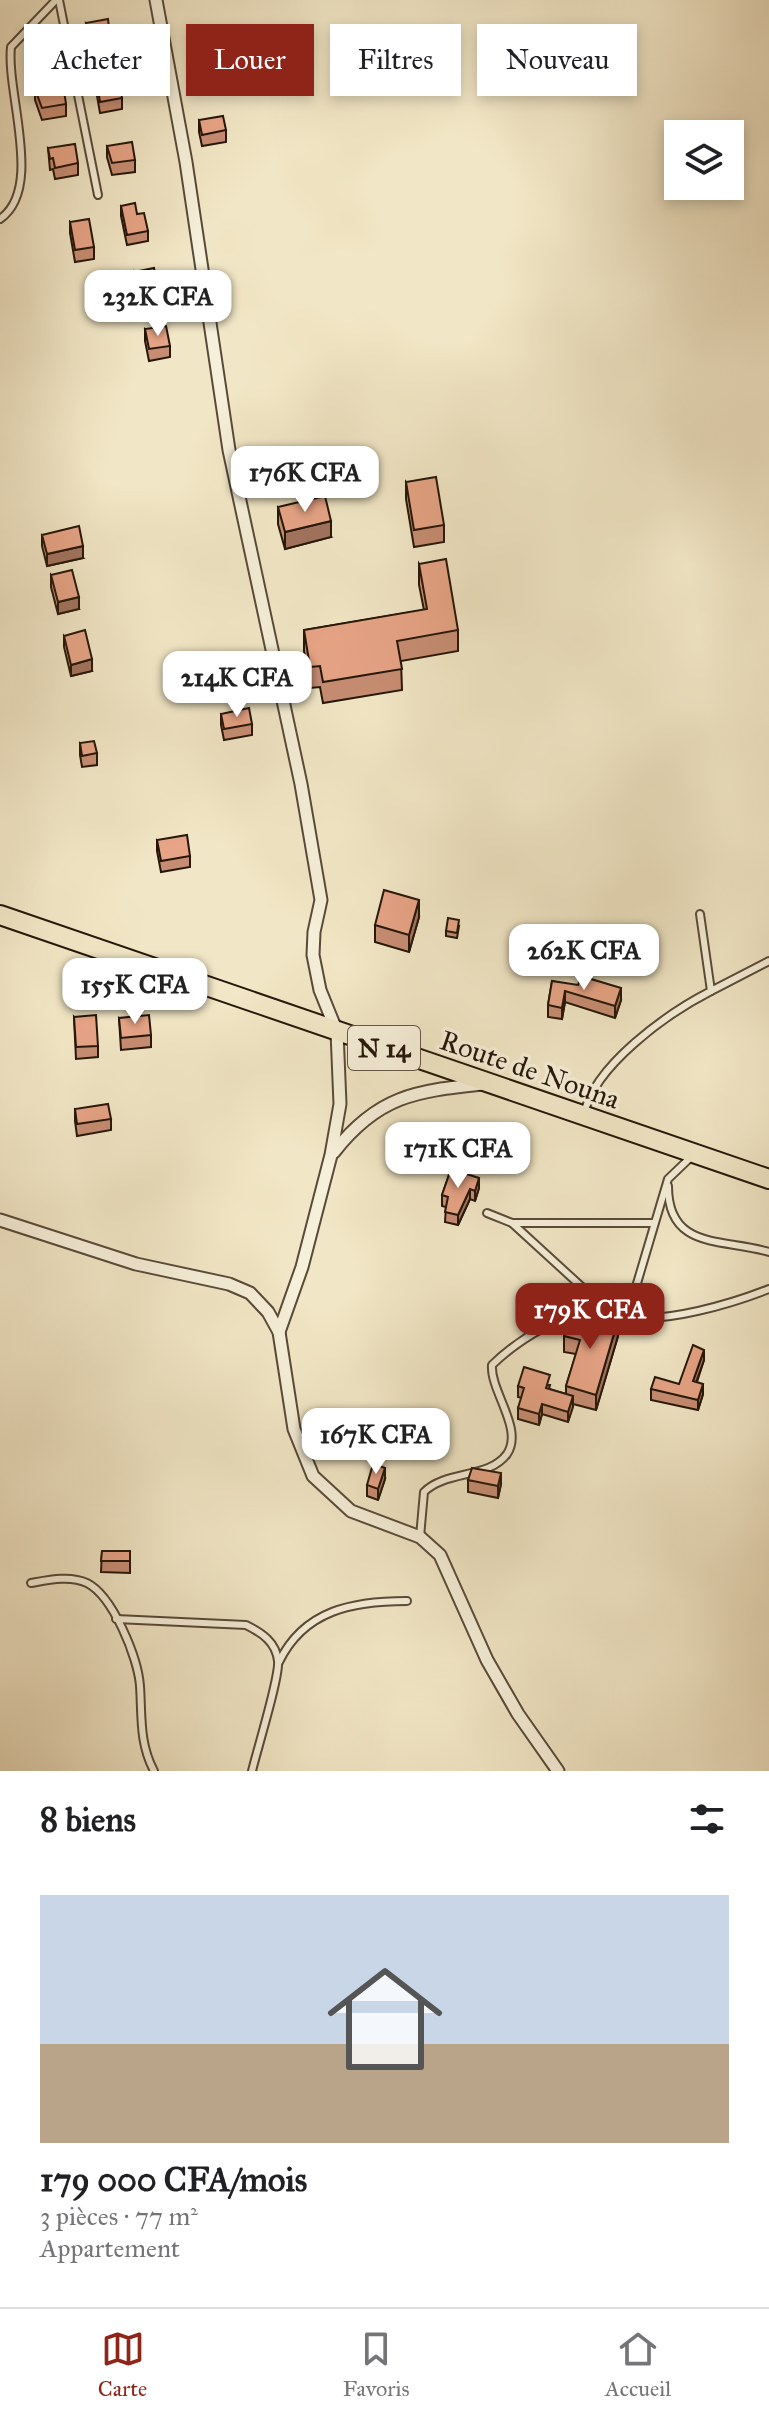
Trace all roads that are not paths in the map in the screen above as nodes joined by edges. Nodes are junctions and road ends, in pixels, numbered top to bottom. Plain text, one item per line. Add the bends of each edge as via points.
1 (57, 0) edge
2 (156, 0) edge
3 (98, 195) dead end
4 (0, 219) edge
5 (700, 914) dead end
6 (0, 915) edge
7 (768, 961) edge
8 (711, 991) junction
9 (337, 1032) junction
10 (486, 1083) junction
11 (584, 1118) junction
12 (331, 1155) junction
13 (694, 1155) junction
14 (668, 1179) junction
15 (769, 1179) edge
16 (487, 1213) dead end
17 (0, 1220) edge
18 (512, 1223) junction
19 (654, 1223) junction
20 (769, 1252) edge
21 (769, 1289) edge
22 (606, 1309) junction
23 (627, 1317) junction
24 (279, 1332) junction
25 (420, 1537) junction
26 (31, 1583) dead end
27 (407, 1601) dead end
28 (116, 1619) junction
29 (279, 1662) junction
30 (154, 1771) edge
31 (252, 1771) edge
32 (558, 1771) edge

1 - 3 lane
1 - 4 lane via 11,47 22,168 20,193
2 - 9 street via 229,450 319,886 313,955
5 - 8 lane
6 - 9 main road, Route de Nouna / N 14
7 - 8 lane
8 - 11 lane via 628,1049 588,1097
9 - 10 main road, Route de Nouna / N 14
9 - 12 street via 340,1104
10 - 11 main road, Route de Nouna / N 14
10 - 12 street via 400,1096 371,1112
11 - 13 main road, Route de Nouna / N 14
12 - 24 street
13 - 14 lane
13 - 15 main road, Route de Nouna / N 14
14 - 19 lane
14 - 20 lane via 668,1203 685,1231
16 - 18 lane
17 - 24 street via 136,1264 229,1284 259,1302
18 - 19 lane
18 - 22 lane
19 - 23 lane
21 - 23 lane via 657,1320
22 - 23 lane
22 - 25 lane via 569,1317 514,1343 492,1365 491,1376 511,1429 511,1447 485,1469 445,1479 424,1492
24 - 25 street via 294,1429 313,1476 351,1511
25 - 32 street via 440,1555 487,1660
26 - 28 lane via 87,1583
27 - 29 lane via 373,1601 326,1613 307,1623
28 - 29 lane via 246,1625 273,1644
28 - 30 lane via 137,1666 142,1733
29 - 31 lane

